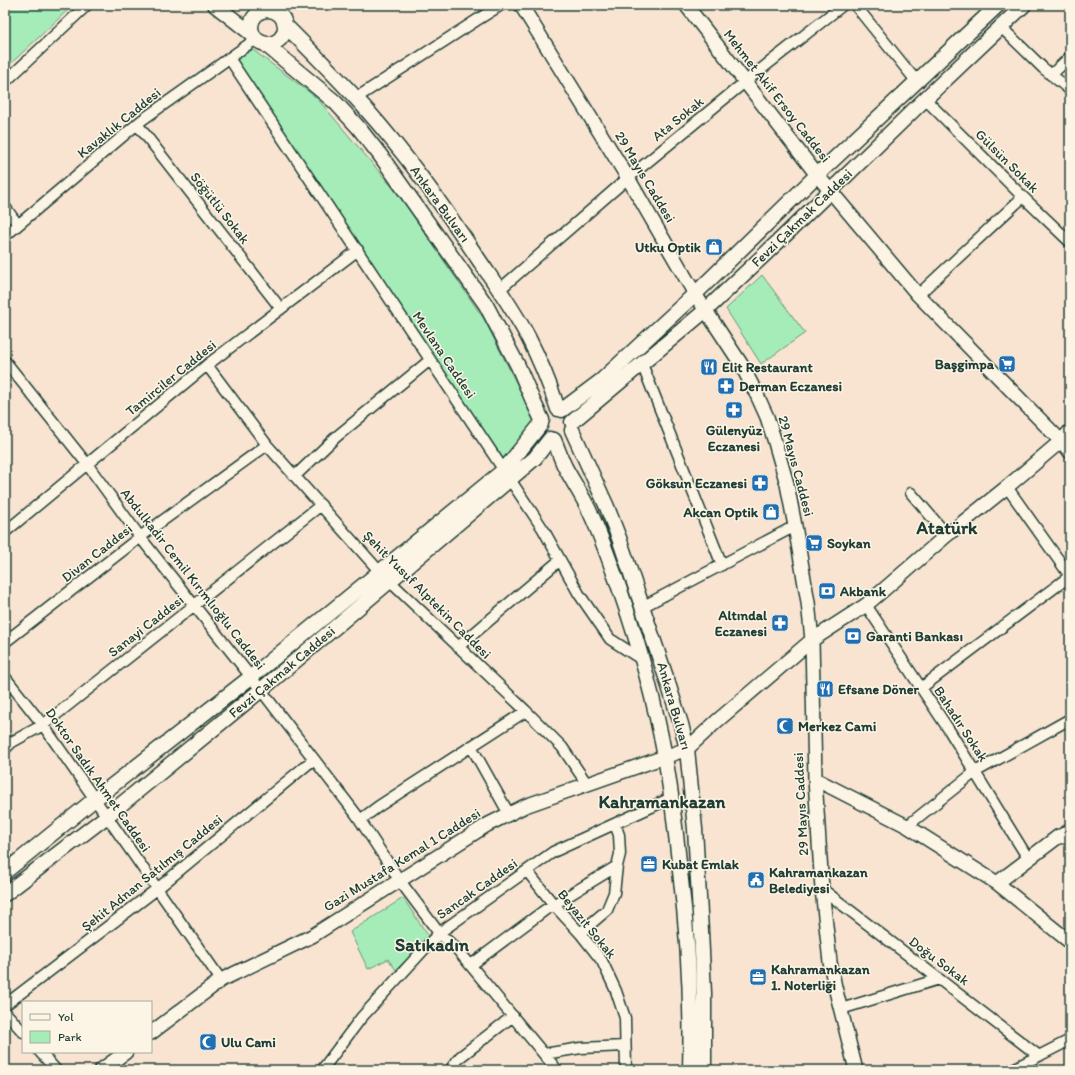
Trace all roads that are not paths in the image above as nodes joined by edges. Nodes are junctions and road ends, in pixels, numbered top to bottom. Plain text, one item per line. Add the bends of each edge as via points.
1 (87, 5) edge
2 (215, 5) edge
3 (501, 5) edge
4 (521, 5) edge
5 (686, 5) edge
6 (843, 5) edge
7 (855, 5) edge
8 (998, 5) edge
9 (1024, 5) edge
10 (272, 8) edge
11 (285, 25) junction
12 (1001, 27) junction
13 (258, 39) junction
14 (1070, 57) edge
15 (229, 58) junction
16 (1051, 75) junction
17 (746, 81) junction
18 (5, 82) edge
19 (917, 82) junction
20 (1070, 90) edge
21 (356, 98) junction
22 (925, 98) junction
23 (137, 124) junction
24 (817, 176) junction
25 (628, 178) junction
26 (830, 190) junction
27 (1023, 197) junction
28 (5, 207) edge
29 (18, 225) junction
30 (5, 236) edge
31 (1070, 242) edge
32 (358, 250) junction
33 (499, 290) junction
34 (695, 294) junction
35 (918, 295) junction
36 (281, 309) junction
37 (706, 310) junction
38 (430, 360) junction
39 (5, 361) edge
40 (642, 364) junction
41 (208, 365) junction
42 (560, 410) junction
43 (542, 422) junction
44 (572, 426) junction
45 (1070, 431) edge
46 (552, 439) junction
47 (1061, 441) junction
48 (267, 445) junction
49 (1070, 452) edge
50 (87, 464) junction
51 (507, 475) junction
52 (295, 476) junction
53 (1006, 487) junction
54 (911, 493) dead end
55 (321, 506) junction
56 (795, 526) junction
57 (5, 532) edge
58 (947, 535) junction
59 (140, 537) junction
60 (560, 560) junction
61 (722, 564) junction
62 (1070, 576) edge
63 (385, 577) junction
64 (194, 605) junction
65 (866, 605) junction
66 (642, 606) junction
67 (812, 640) junction
68 (5, 642) edge
69 (458, 647) junction
70 (641, 659) junction
71 (5, 677) edge
72 (251, 677) junction
73 (921, 688) junction
74 (261, 690) junction
75 (526, 711) junction
76 (1070, 719) edge
77 (43, 725) junction
78 (471, 746) junction
79 (5, 749) edge
80 (687, 749) junction
81 (665, 757) junction
82 (314, 759) junction
83 (975, 772) junction
84 (815, 779) junction
85 (587, 784) junction
86 (671, 798) junction
87 (95, 799) junction
88 (509, 814) junction
89 (107, 816) junction
90 (360, 820) junction
91 (615, 824) junction
92 (908, 826) junction
93 (1066, 834) edge
94 (1029, 860) junction
95 (617, 866) junction
96 (527, 871) junction
97 (5, 872) edge
98 (400, 881) junction
99 (997, 883) junction
100 (157, 889) junction
101 (822, 889) junction
102 (5, 894) edge
103 (554, 904) junction
104 (439, 933) junction
105 (580, 933) junction
106 (1070, 942) edge
107 (471, 965) junction
108 (939, 979) junction
109 (221, 980) junction
110 (5, 1005) edge
111 (841, 1008) junction
112 (5, 1012) edge
113 (513, 1016) junction
114 (22, 1031) edge
115 (152, 1032) edge
116 (1070, 1040) edge
117 (626, 1046) junction
118 (41, 1053) edge
119 (125, 1053) edge
120 (544, 1054) junction
121 (1039, 1056) junction
122 (56, 1070) edge
123 (101, 1070) edge
124 (322, 1070) edge
125 (450, 1070) edge
126 (557, 1070) edge
127 (626, 1070) edge
128 (690, 1070) edge
129 (704, 1070) edge
130 (856, 1070) edge
131 (1011, 1070) edge

1 - 18 street
2 - 13 main road, Ankara Bulvarı
3 - 21 street
4 - 25 street, 29 Mayıs Caddesi
5 - 17 street, Mehmet Akif Ersoy Caddesi
6 - 17 street, Ata Sokak
7 - 19 street
8 - 19 main road, Fevzi Çakmak Caddesi
9 - 12 main road, Fevzi Çakmak Caddesi
10 - 11 main road, Ankara Bulvarı
10 - 13 main road, Ankara Bulvarı via 258,13 251,23 251,28
11 - 13 main road via 283,35 275,43 270,44
11 - 21 main road, Ankara Bulvarı
12 - 16 street
12 - 22 main road, Fevzi Çakmak Caddesi
13 - 15 street, Kavaklık Caddesi
13 - 43 main road, Ankara Bulvarı via 334,102 380,155 486,306 518,366
14 - 16 street
15 - 23 street, Kavaklık Caddesi
15 - 32 street, Mevlana Caddesi
16 - 20 street
17 - 24 street, Mehmet Akif Ersoy Caddesi
17 - 25 street, Ata Sokak
19 - 24 main road, Fevzi Çakmak Caddesi
21 - 33 main road, Ankara Bulvarı via 403,153
22 - 26 main road, Fevzi Çakmak Caddesi
22 - 27 street, Gülsün Sokak
23 - 29 street, Kavaklık Caddesi
23 - 36 street, Söğütlü Sokak
24 - 26 street, Mehmet Akif Ersoy Caddesi
24 - 34 main road, Fevzi Çakmak Caddesi
25 - 33 street, Ata Sokak
25 - 34 street, 29 Mayıs Caddesi
26 - 35 street, Mehmet Akif Ersoy Caddesi
26 - 37 main road, Fevzi Çakmak Caddesi
27 - 31 street, Gülsün Sokak
27 - 35 street
28 - 29 street
29 - 30 street, Kavaklık Caddesi
32 - 36 street, Tamirciler Caddesi
32 - 38 street, Mevlana Caddesi
33 - 42 main road, Ankara Bulvarı via 528,336
34 - 37 street, 29 Mayıs Caddesi
34 - 42 main road, Fevzi Çakmak Caddesi via 602,380
35 - 47 street, Mehmet Akif Ersoy Caddesi
36 - 41 street, Tamirciler Caddesi
37 - 40 main road, Fevzi Çakmak Caddesi
37 - 56 street, 29 Mayıs Caddesi via 757,395 774,439 787,484
38 - 51 street, Mevlana Caddesi
38 - 52 street via 336,436
39 - 50 street, Abdulkadir Cemil Kırımlıoğlu Caddesi
40 - 44 main road, Fevzi Çakmak Caddesi
40 - 61 street
41 - 48 street, Şehit Yusuf Alptekin Caddesi
41 - 50 street, Tamirciler Caddesi
42 - 43 main road via 550,410
42 - 44 main road via 569,415
43 - 46 main road via 544,433
43 - 51 main road, Fevzi Çakmak Caddesi
44 - 46 main road via 563,439
44 - 66 main road, Ankara Bulvarı via 607,507
45 - 47 street
46 - 51 main road, Fevzi Çakmak Caddesi via 535,458
46 - 70 main road, Ankara Bulvarı via 595,523
47 - 49 street, Mehmet Akif Ersoy Caddesi
47 - 53 street
48 - 52 street, Şehit Yusuf Alptekin Caddesi
48 - 59 street, Divan Caddesi
50 - 57 street, Tamirciler Caddesi
50 - 59 street, Abdulkadir Cemil Kırımlıoğlu Caddesi
51 - 60 street, Mevlana Caddesi
51 - 63 main road, Fevzi Çakmak Caddesi
52 - 55 street, Şehit Yusuf Alptekin Caddesi
53 - 58 street
53 - 62 street
54 - 58 street
55 - 63 street, Şehit Yusuf Alptekin Caddesi
55 - 64 street, Sanayi Caddesi
56 - 61 street
56 - 67 street, 29 Mayıs Caddesi
58 - 65 street
59 - 64 street, Abdulkadir Cemil Kırımlıoğlu Caddesi
59 - 68 street, Divan Caddesi
60 - 69 street
60 - 70 street, Mevlana Caddesi via 579,594 610,639
61 - 66 street
62 - 73 street
63 - 69 street, Şehit Yusuf Alptekin Caddesi
63 - 72 main road, Fevzi Çakmak Caddesi
63 - 74 main road, Fevzi Çakmak Caddesi
64 - 72 street, Abdulkadir Cemil Kırımlıoğlu Caddesi
64 - 77 street, Sanayi Caddesi
65 - 67 street
65 - 73 street, Bahadır Sokak
66 - 80 main road, Ankara Bulvarı via 676,705
67 - 80 street
67 - 84 street, 29 Mayıs Caddesi
69 - 75 street, Şehit Yusuf Alptekin Caddesi
70 - 81 main road, Ankara Bulvarı
71 - 77 street, Doktor Sadık Ahmet Caddesi
72 - 74 street, Abdulkadir Cemil Kırımlıoğlu Caddesi
72 - 87 main road, Fevzi Çakmak Caddesi
73 - 83 street, Bahadır Sokak
74 - 82 street, Abdulkadir Cemil Kırımlıoğlu Caddesi
74 - 89 main road, Fevzi Çakmak Caddesi
75 - 78 street
75 - 85 street, Şehit Yusuf Alptekin Caddesi via 562,747
76 - 83 street
77 - 79 street, Sanayi Caddesi via 12,742
77 - 87 street, Doktor Sadık Ahmet Caddesi
78 - 88 street
78 - 90 street
80 - 81 street, Gazi Mustafa Kemal 1 Caddesi
80 - 129 main road, Ankara Bulvarı via 701,931
81 - 85 street, Gazi Mustafa Kemal 1 Caddesi
81 - 86 main road, Ankara Bulvarı
82 - 90 street, Abdulkadir Cemil Kırımlıoğlu Caddesi
82 - 100 street, Şehit Adnan Satılmış Caddesi
83 - 92 street
83 - 94 street, Bahadır Sokak
84 - 92 street
84 - 101 street, 29 Mayıs Caddesi
85 - 88 street, Gazi Mustafa Kemal 1 Caddesi
86 - 91 street, Sancak Caddesi
86 - 128 main road, Ankara Bulvarı via 687,945 691,1020
87 - 89 street, Doktor Sadık Ahmet Caddesi
87 - 97 main road, Fevzi Çakmak Caddesi
88 - 98 street, Gazi Mustafa Kemal 1 Caddesi via 487,825
89 - 100 street, Doktor Sadık Ahmet Caddesi
89 - 102 main road, Fevzi Çakmak Caddesi
90 - 98 street, Abdulkadir Cemil Kırımlıoğlu Caddesi
91 - 95 street via 619,835 620,854
91 - 96 street, Sancak Caddesi via 553,852
92 - 99 street
93 - 94 street
94 - 99 street
95 - 103 street
95 - 105 street via 614,893 607,910
96 - 103 street, Beyazıt Sokak
96 - 104 street, Sancak Caddesi
98 - 104 street, Abdulkadir Cemil Kırımlıoğlu Caddesi
98 - 109 street, Gazi Mustafa Kemal 1 Caddesi via 312,936
99 - 106 street
100 - 109 street, Doktor Sadık Ahmet Caddesi
100 - 110 street, Şehit Adnan Satılmış Caddesi
101 - 108 street, Doğu Sokak
101 - 111 street, 29 Mayıs Caddesi via 830,962
103 - 105 street, Beyazıt Sokak
103 - 107 street
104 - 107 street, Abdulkadir Cemil Kırımlıoğlu Caddesi via 457,948
104 - 124 street, Sancak Caddesi via 361,1018
105 - 117 street, Beyazıt Sokak via 602,961 616,992 625,1018
107 - 113 street, Abdulkadir Cemil Kırımlıoğlu Caddesi
108 - 111 street
108 - 121 street, Doğu Sokak
109 - 115 street, Gazi Mustafa Kemal 1 Caddesi
111 - 130 street, 29 Mayıs Caddesi
112 - 114 street
113 - 120 street, Abdulkadir Cemil Kırımlıoğlu Caddesi
113 - 125 street via 460,1058
116 - 121 street
117 - 120 street via 581,1048
117 - 127 street, Beyazıt Sokak
118 - 122 street
119 - 123 street
120 - 126 street, Abdulkadir Cemil Kırımlıoğlu Caddesi
121 - 131 street

